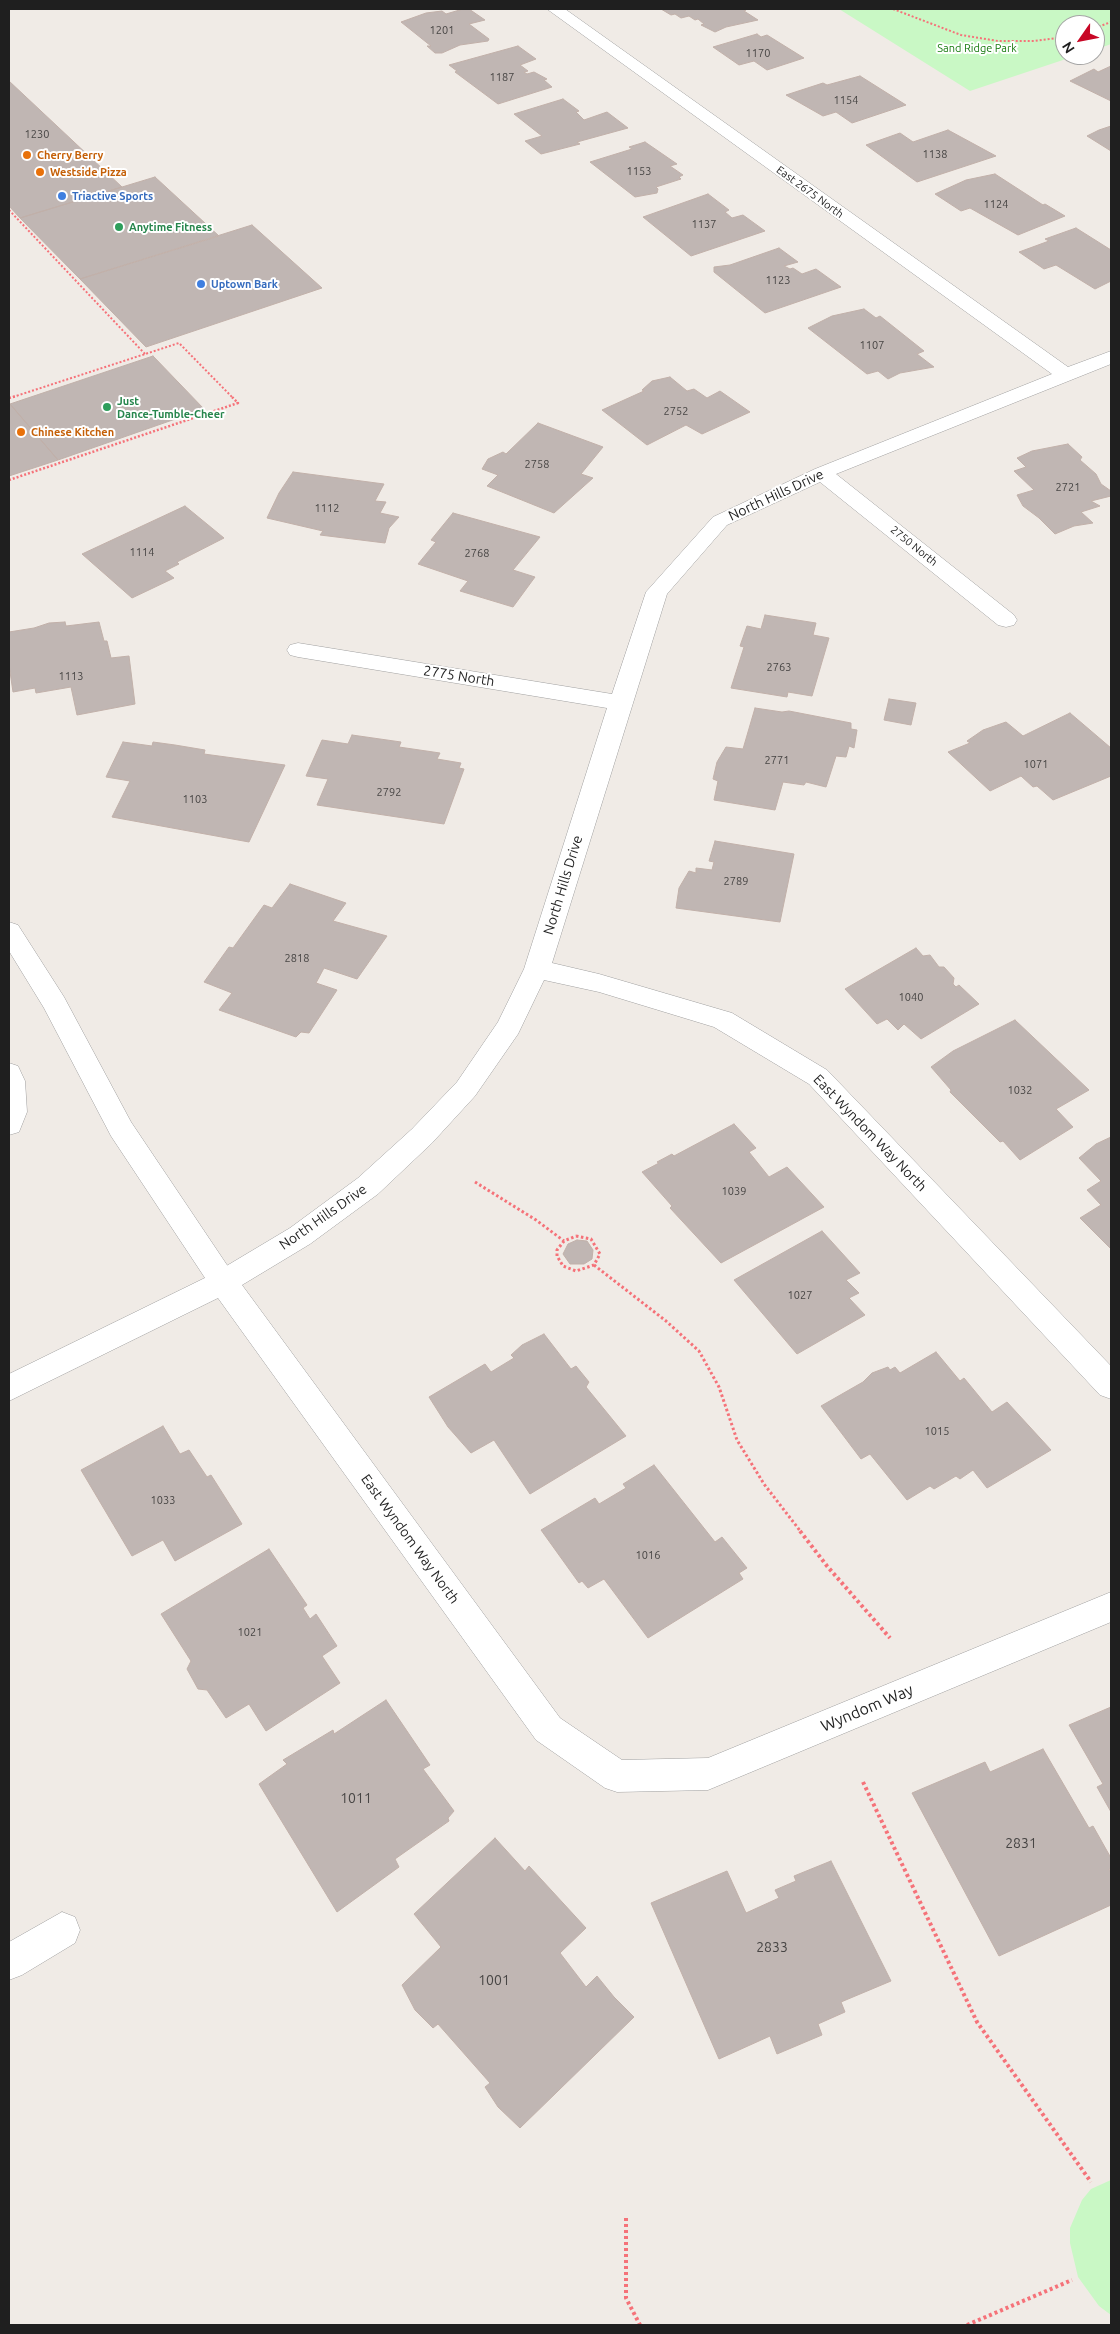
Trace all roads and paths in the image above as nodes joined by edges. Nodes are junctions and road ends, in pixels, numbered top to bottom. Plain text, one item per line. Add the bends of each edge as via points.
1 (555, 9) edge
2 (894, 9) edge
3 (1055, 38) edge
4 (9, 210) edge
5 (145, 354) junction
6 (1111, 357) edge
7 (1066, 375) junction
8 (9, 398) edge
9 (822, 473) junction
10 (9, 480) edge
11 (1006, 620) dead end
12 (298, 650) dead end
13 (620, 703) junction
14 (9, 931) edge
15 (537, 969) junction
16 (9, 1073) edge
17 (9, 1125) edge
18 (475, 1182) dead end
19 (564, 1240) junction
20 (594, 1266) junction
21 (223, 1282) junction
22 (1111, 1386) edge
23 (9, 1388) edge
24 (1111, 1607) edge
25 (890, 1638) dead end
26 (616, 1776) joint
27 (863, 1782) dead end
28 (62, 1930) dead end
29 (9, 1962) edge
30 (1091, 2182) dead end
31 (626, 2218) dead end
32 (1072, 2280) dead end
33 (640, 2325) edge
34 (967, 2325) edge

1 - 7 street, East 2675 North
2 - 3 path via 961,35 998,41
4 - 5 path
5 - 8 path
5 - 10 path via 178,343 238,404
6 - 7 street, North Hills Drive
7 - 9 street, North Hills Drive
9 - 11 street, 2750 North
9 - 13 street, North Hills Drive via 720,521 657,592
12 - 13 street, 2775 North
13 - 15 street, North Hills Drive
14 - 21 street, East Wyndom Way North via 56,1004 121,1129
15 - 21 street, North Hills Drive via 509,1027 466,1089 422,1136 368,1186 308,1231
15 - 22 street, East Wyndom Way North via 599,983 723,1020 818,1077
16 - 17 street via 14,1112
18 - 19 path
19 - 20 path via 576,1236 591,1239 600,1254
19 - 20 path via 557,1250 563,1266 576,1271
20 - 25 path via 666,1321 699,1351 719,1388 737,1440 764,1484 827,1566
21 - 23 street, North Hills Drive
21 - 26 street, East Wyndom Way North via 548,1729
24 - 26 street, Wyndom Way via 708,1774
27 - 30 path via 977,2022
28 - 29 street
31 - 33 path via 626,2298
32 - 34 path

